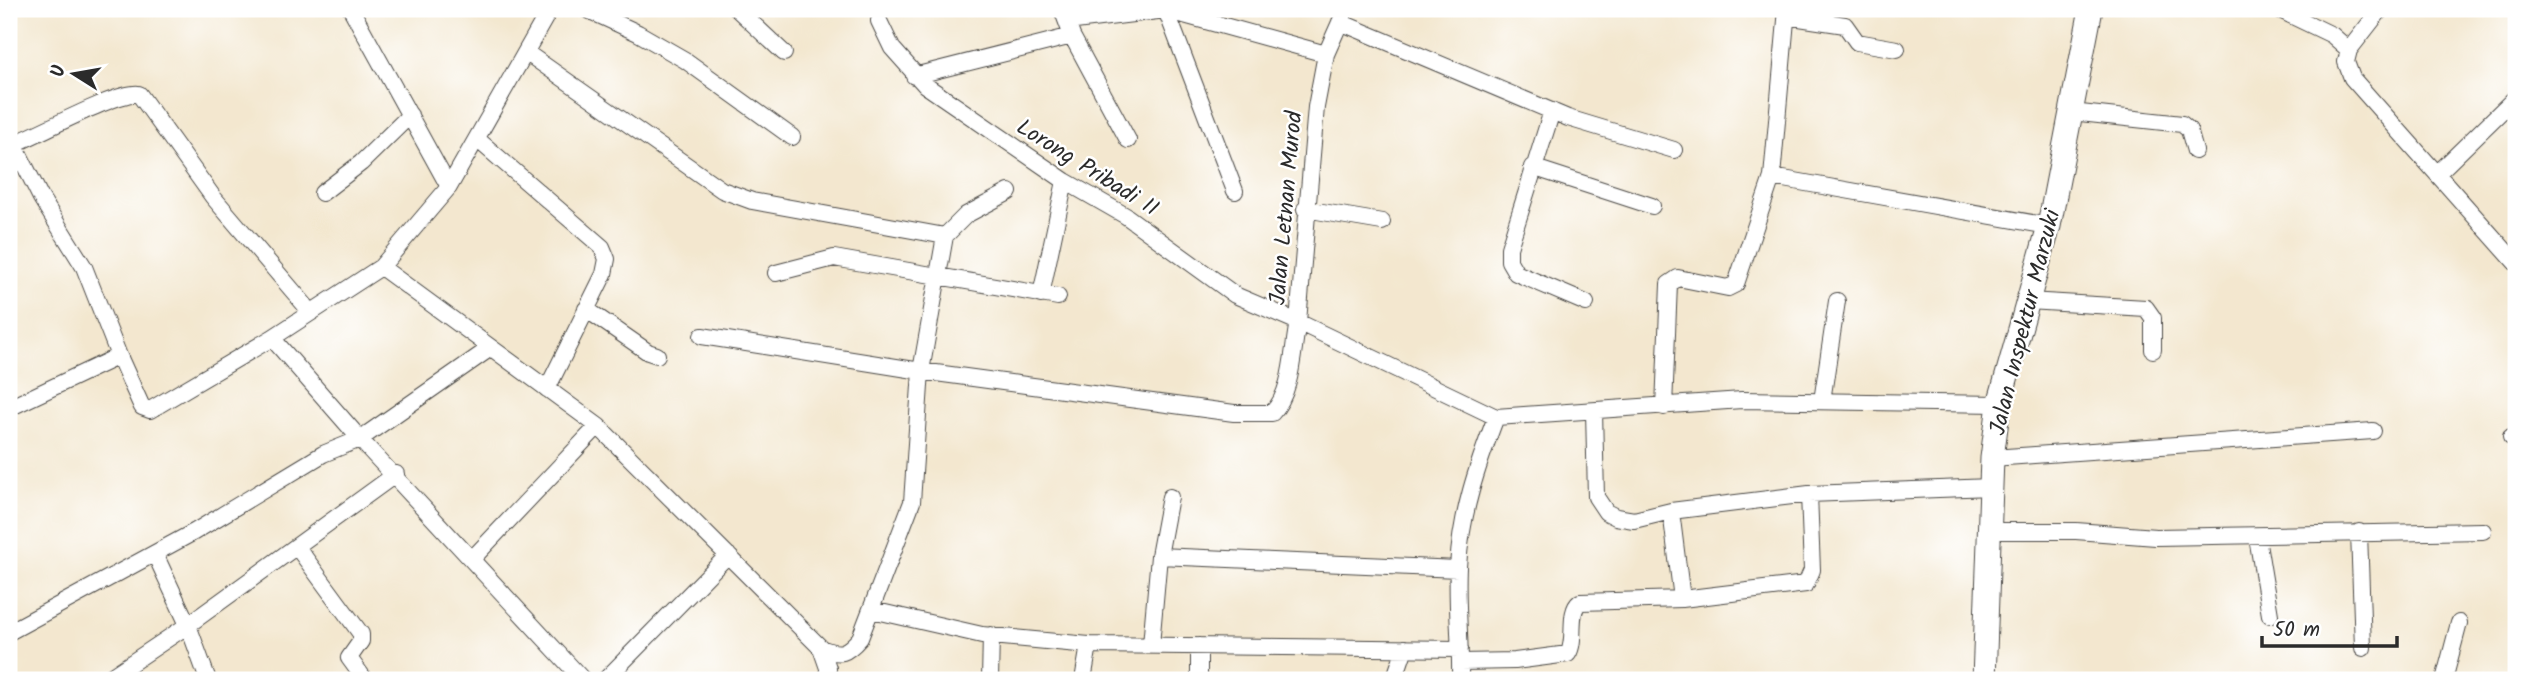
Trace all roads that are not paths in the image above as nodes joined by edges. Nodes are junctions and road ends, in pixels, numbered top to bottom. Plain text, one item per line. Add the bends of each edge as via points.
1 (351, 9) edge
2 (550, 9) edge
3 (586, 9) edge
4 (737, 9) edge
5 (2091, 9) edge
6 (2278, 9) edge
7 (2381, 9) edge
8 (1166, 10) edge
9 (1786, 12) edge
10 (1343, 15) edge
11 (879, 21) dead end
12 (1067, 22) edge
13 (1897, 49) dead end
14 (2349, 50) junction
15 (527, 53) junction
16 (784, 53) dead end
17 (1326, 54) junction
18 (914, 76) junction
19 (2516, 97) edge
20 (1552, 111) junction
21 (2071, 112) junction
22 (410, 115) junction
23 (792, 137) dead end
24 (477, 139) junction
25 (1128, 140) dead end
26 (12, 145) edge
27 (1674, 150) dead end
28 (2195, 151) dead end
29 (1532, 167) junction
30 (2439, 172) junction
31 (1772, 177) junction
32 (1065, 181) junction
33 (449, 187) junction
34 (1235, 191) dead end
35 (1009, 192) dead end
36 (322, 193) dead end
37 (1652, 206) dead end
38 (1306, 209) junction
39 (1382, 222) dead end
40 (2049, 226) junction
41 (945, 236) junction
42 (2516, 263) edge
43 (382, 267) junction
44 (776, 273) dead end
45 (937, 275) junction
46 (1041, 295) junction
47 (1058, 297) dead end
48 (1837, 300) dead end
49 (2028, 301) junction
50 (1586, 303) dead end
51 (586, 309) junction
52 (310, 311) junction
53 (1297, 321) junction
54 (702, 336) dead end
55 (272, 338) junction
56 (489, 349) junction
57 (2153, 350) dead end
58 (657, 355) dead end
59 (118, 356) junction
60 (921, 371) junction
61 (547, 389) junction
62 (1822, 401) junction
63 (2000, 404) junction
64 (1664, 407) junction
65 (9, 408) edge
66 (1594, 411) junction
67 (1496, 417) junction
68 (598, 426) junction
69 (2373, 431) dead end
70 (360, 439) junction
71 (1992, 458) junction
72 (396, 474) junction
73 (1991, 487) junction
74 (1809, 494) junction
75 (1170, 497) dead end
76 (1671, 511) junction
77 (1990, 531) junction
78 (2483, 531) dead end
79 (2359, 533) junction
80 (2257, 537) junction
81 (296, 547) junction
82 (155, 554) junction
83 (728, 555) junction
84 (1159, 556) junction
85 (472, 558) junction
86 (1458, 569) junction
87 (1682, 599) junction
88 (872, 610) junction
89 (2270, 615) dead end
90 (2459, 623) dead end
91 (188, 625) junction
92 (9, 632) edge
93 (991, 635) junction
94 (1089, 645) junction
95 (1151, 645) junction
96 (1199, 646) junction
97 (821, 648) junction
98 (1405, 648) junction
99 (2363, 648) dead end
100 (1460, 655) junction
101 (106, 680) edge
102 (208, 680) edge
103 (365, 680) edge
104 (583, 680) edge
105 (605, 680) edge
106 (827, 680) edge
107 (990, 680) edge
108 (1083, 680) edge
109 (1199, 680) edge
110 (1394, 680) edge
111 (1460, 680) edge
112 (1984, 680) edge
113 (2444, 680) edge

1 - 22 street
2 - 15 street
3 - 23 street via 685,60
4 - 16 street
5 - 21 street, Jalan Inspektur Marzuki
6 - 14 street via 2332,34
7 - 14 street
8 - 12 street
8 - 17 street
8 - 34 street
9 - 13 street via 1845,26 1857,42
9 - 31 street
10 - 17 street, Jalan Letnan Murod
10 - 20 street
11 - 18 street, Lorong Pribadi II via 892,48
12 - 18 street
12 - 25 street
14 - 30 street via 2346,62 2353,78
15 - 24 street
15 - 41 street via 722,190 752,201
17 - 38 street, Jalan Letnan Murod
18 - 32 street, Lorong Pribadi II
19 - 30 street
20 - 27 street
20 - 29 street
21 - 28 street via 2182,124 2189,130
21 - 40 street, Jalan Inspektur Marzuki
22 - 33 street
22 - 36 street
24 - 33 street
24 - 51 street via 602,247 607,259 604,274
26 - 52 street via 80,113 130,93 139,94 213,197
26 - 59 street via 84,267
29 - 37 street
29 - 50 street via 1508,248 1511,268
30 - 42 street
31 - 40 street
31 - 64 street via 1736,284 1728,288 1678,278 1669,284
32 - 46 street
32 - 53 street, Lorong Pribadi II via 1126,216 1235,295
33 - 43 street
35 - 41 street via 965,215
38 - 39 street
38 - 53 street, Jalan Letnan Murod
40 - 49 street, Jalan Inspektur Marzuki
41 - 45 street
43 - 52 street
43 - 56 street
44 - 45 street via 834,258
45 - 46 street
45 - 60 street
46 - 47 street
48 - 62 street
49 - 57 street via 2146,308 2153,318
49 - 63 street, Jalan Inspektur Marzuki
51 - 58 street
51 - 61 street
52 - 55 street
53 - 60 street via 1284,395 1272,413 1234,413
53 - 67 street, Jalan Letnan Murod
54 - 60 street
55 - 59 street via 150,410 142,407
55 - 70 street
56 - 61 street
56 - 70 street
59 - 65 street
60 - 88 street via 912,502
61 - 68 street
62 - 63 street
62 - 64 street via 1742,400
63 - 71 street, Jalan Inspektur Marzuki
64 - 66 street
66 - 67 street
66 - 76 street via 1596,497 1600,504 1616,517 1634,520
67 - 86 street via 1471,481
68 - 83 street
68 - 85 street
69 - 71 street
70 - 72 street
70 - 82 street via 323,454
71 - 73 street, Jalan Inspektur Marzuki
72 - 81 street
72 - 85 street
73 - 74 street
73 - 77 street, Jalan Inspektur Marzuki
74 - 76 street
74 - 87 street via 1812,570 1806,584
75 - 84 street
76 - 87 street
77 - 80 street
77 - 112 street, Jalan Inspektur Marzuki
78 - 79 street
79 - 80 street
79 - 99 street
80 - 89 street
81 - 91 street
81 - 103 street via 361,634 349,658
82 - 91 street
82 - 92 street
83 - 97 street
83 - 105 street
84 - 86 street
84 - 95 street
85 - 104 street
86 - 100 street
87 - 100 street via 1578,603 1568,654 1516,661
88 - 93 street
88 - 97 street via 848,652 837,655
90 - 113 street
91 - 101 street
91 - 102 street
93 - 94 street
93 - 107 street
94 - 95 street
94 - 108 street
95 - 96 street
96 - 98 street
96 - 109 street
97 - 106 street
98 - 100 street
98 - 110 street
100 - 111 street

